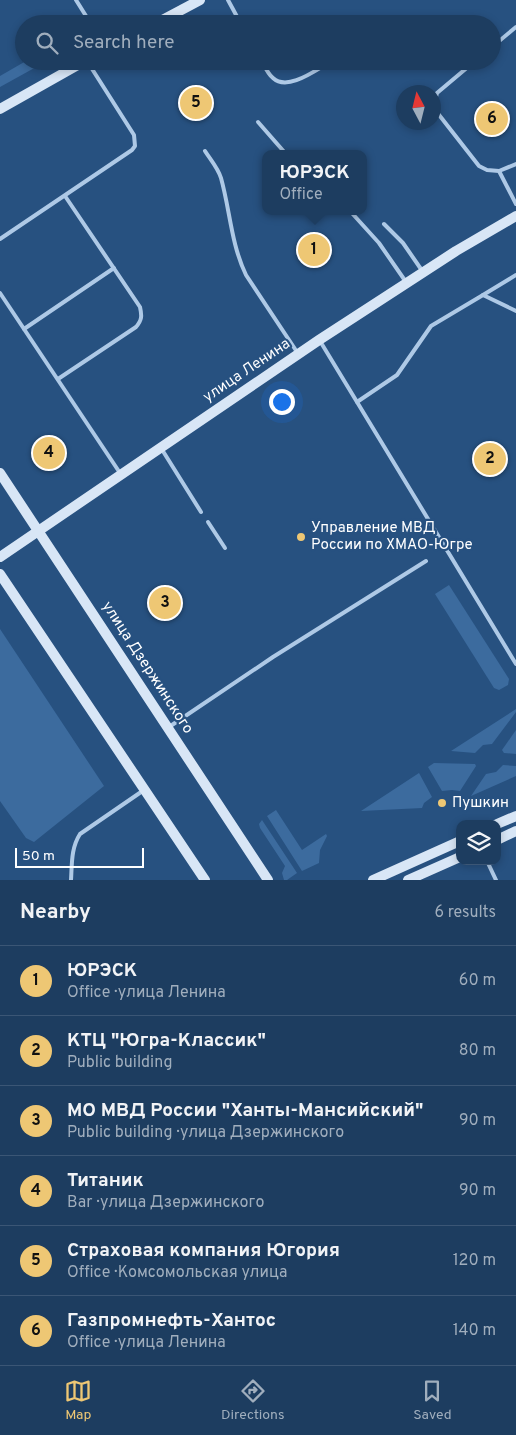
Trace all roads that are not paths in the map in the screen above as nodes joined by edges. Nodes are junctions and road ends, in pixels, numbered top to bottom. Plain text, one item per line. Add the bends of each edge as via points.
1 (76, 0) edge
2 (200, 0) edge
3 (228, 0) edge
4 (85, 15) edge
5 (172, 15) edge
6 (236, 15) edge
7 (516, 27) edge
8 (501, 40) edge
9 (70, 70) edge
10 (92, 70) edge
11 (268, 70) edge
12 (316, 70) edge
13 (464, 70) edge
14 (0, 109) edge
15 (258, 122) dead end
16 (282, 150) edge
17 (205, 151) dead end
18 (516, 164) edge
19 (499, 171) junction
20 (65, 196) junction
21 (516, 204) edge
22 (354, 215) edge
23 (516, 217) edge
24 (384, 224) dead end
25 (0, 239) edge
26 (114, 268) junction
27 (424, 272) junction
28 (516, 275) edge
29 (407, 283) junction
30 (0, 293) edge
31 (483, 295) junction
32 (516, 310) edge
33 (24, 329) junction
34 (319, 340) junction
35 (298, 354) junction
36 (58, 380) junction
37 (357, 402) junction
38 (161, 448) junction
39 (0, 473) edge
40 (121, 475) junction
41 (201, 512) dead end
42 (208, 522) dead end
43 (39, 530) junction
44 (225, 548) dead end
45 (0, 556) edge
46 (426, 561) dead end
47 (0, 574) edge
48 (516, 664) edge
49 (169, 728) junction
50 (145, 790) junction
51 (516, 816) edge
52 (501, 822) edge
53 (516, 832) edge
54 (501, 838) edge
55 (456, 843) edge
56 (456, 858) edge
57 (489, 865) edge
58 (71, 880) edge
59 (205, 880) edge
60 (268, 880) edge
61 (373, 880) edge
62 (408, 880) edge
63 (496, 880) edge

1 - 4 lane
2 - 5 main road
3 - 6 lane
7 - 8 lane
9 - 14 main road
10 - 20 lane via 134,135 135,146
11 - 12 lane via 275,80 284,83 294,82
13 - 19 lane via 437,93 434,101 436,111 479,166
15 - 16 lane
17 - 35 lane via 220,176 240,263
18 - 19 lane
19 - 21 lane
20 - 25 lane
20 - 26 lane
22 - 29 lane via 379,243
23 - 27 main road, улица Ленина
24 - 27 lane
26 - 33 lane
26 - 36 lane via 140,307 140,322
27 - 29 main road, улица Ленина
28 - 31 lane
29 - 34 main road, улица Ленина
30 - 33 lane
31 - 32 lane
31 - 37 lane via 431,326 397,375
33 - 36 lane
34 - 35 main road, улица Ленина
34 - 37 lane
35 - 38 main road, улица Ленина
36 - 40 lane
37 - 48 lane
38 - 40 main road, улица Ленина
38 - 41 lane
39 - 43 main road, улица Дзержинского
40 - 43 main road, улица Ленина
42 - 44 lane
43 - 45 main road, улица Ленина
43 - 49 main road, улица Дзержинского
46 - 49 lane
47 - 50 main road
49 - 60 main road, улица Дзержинского
50 - 58 lane via 80,834 72,852
50 - 59 main road
51 - 52 main road
53 - 54 main road
55 - 61 main road
56 - 62 main road
57 - 63 lane

